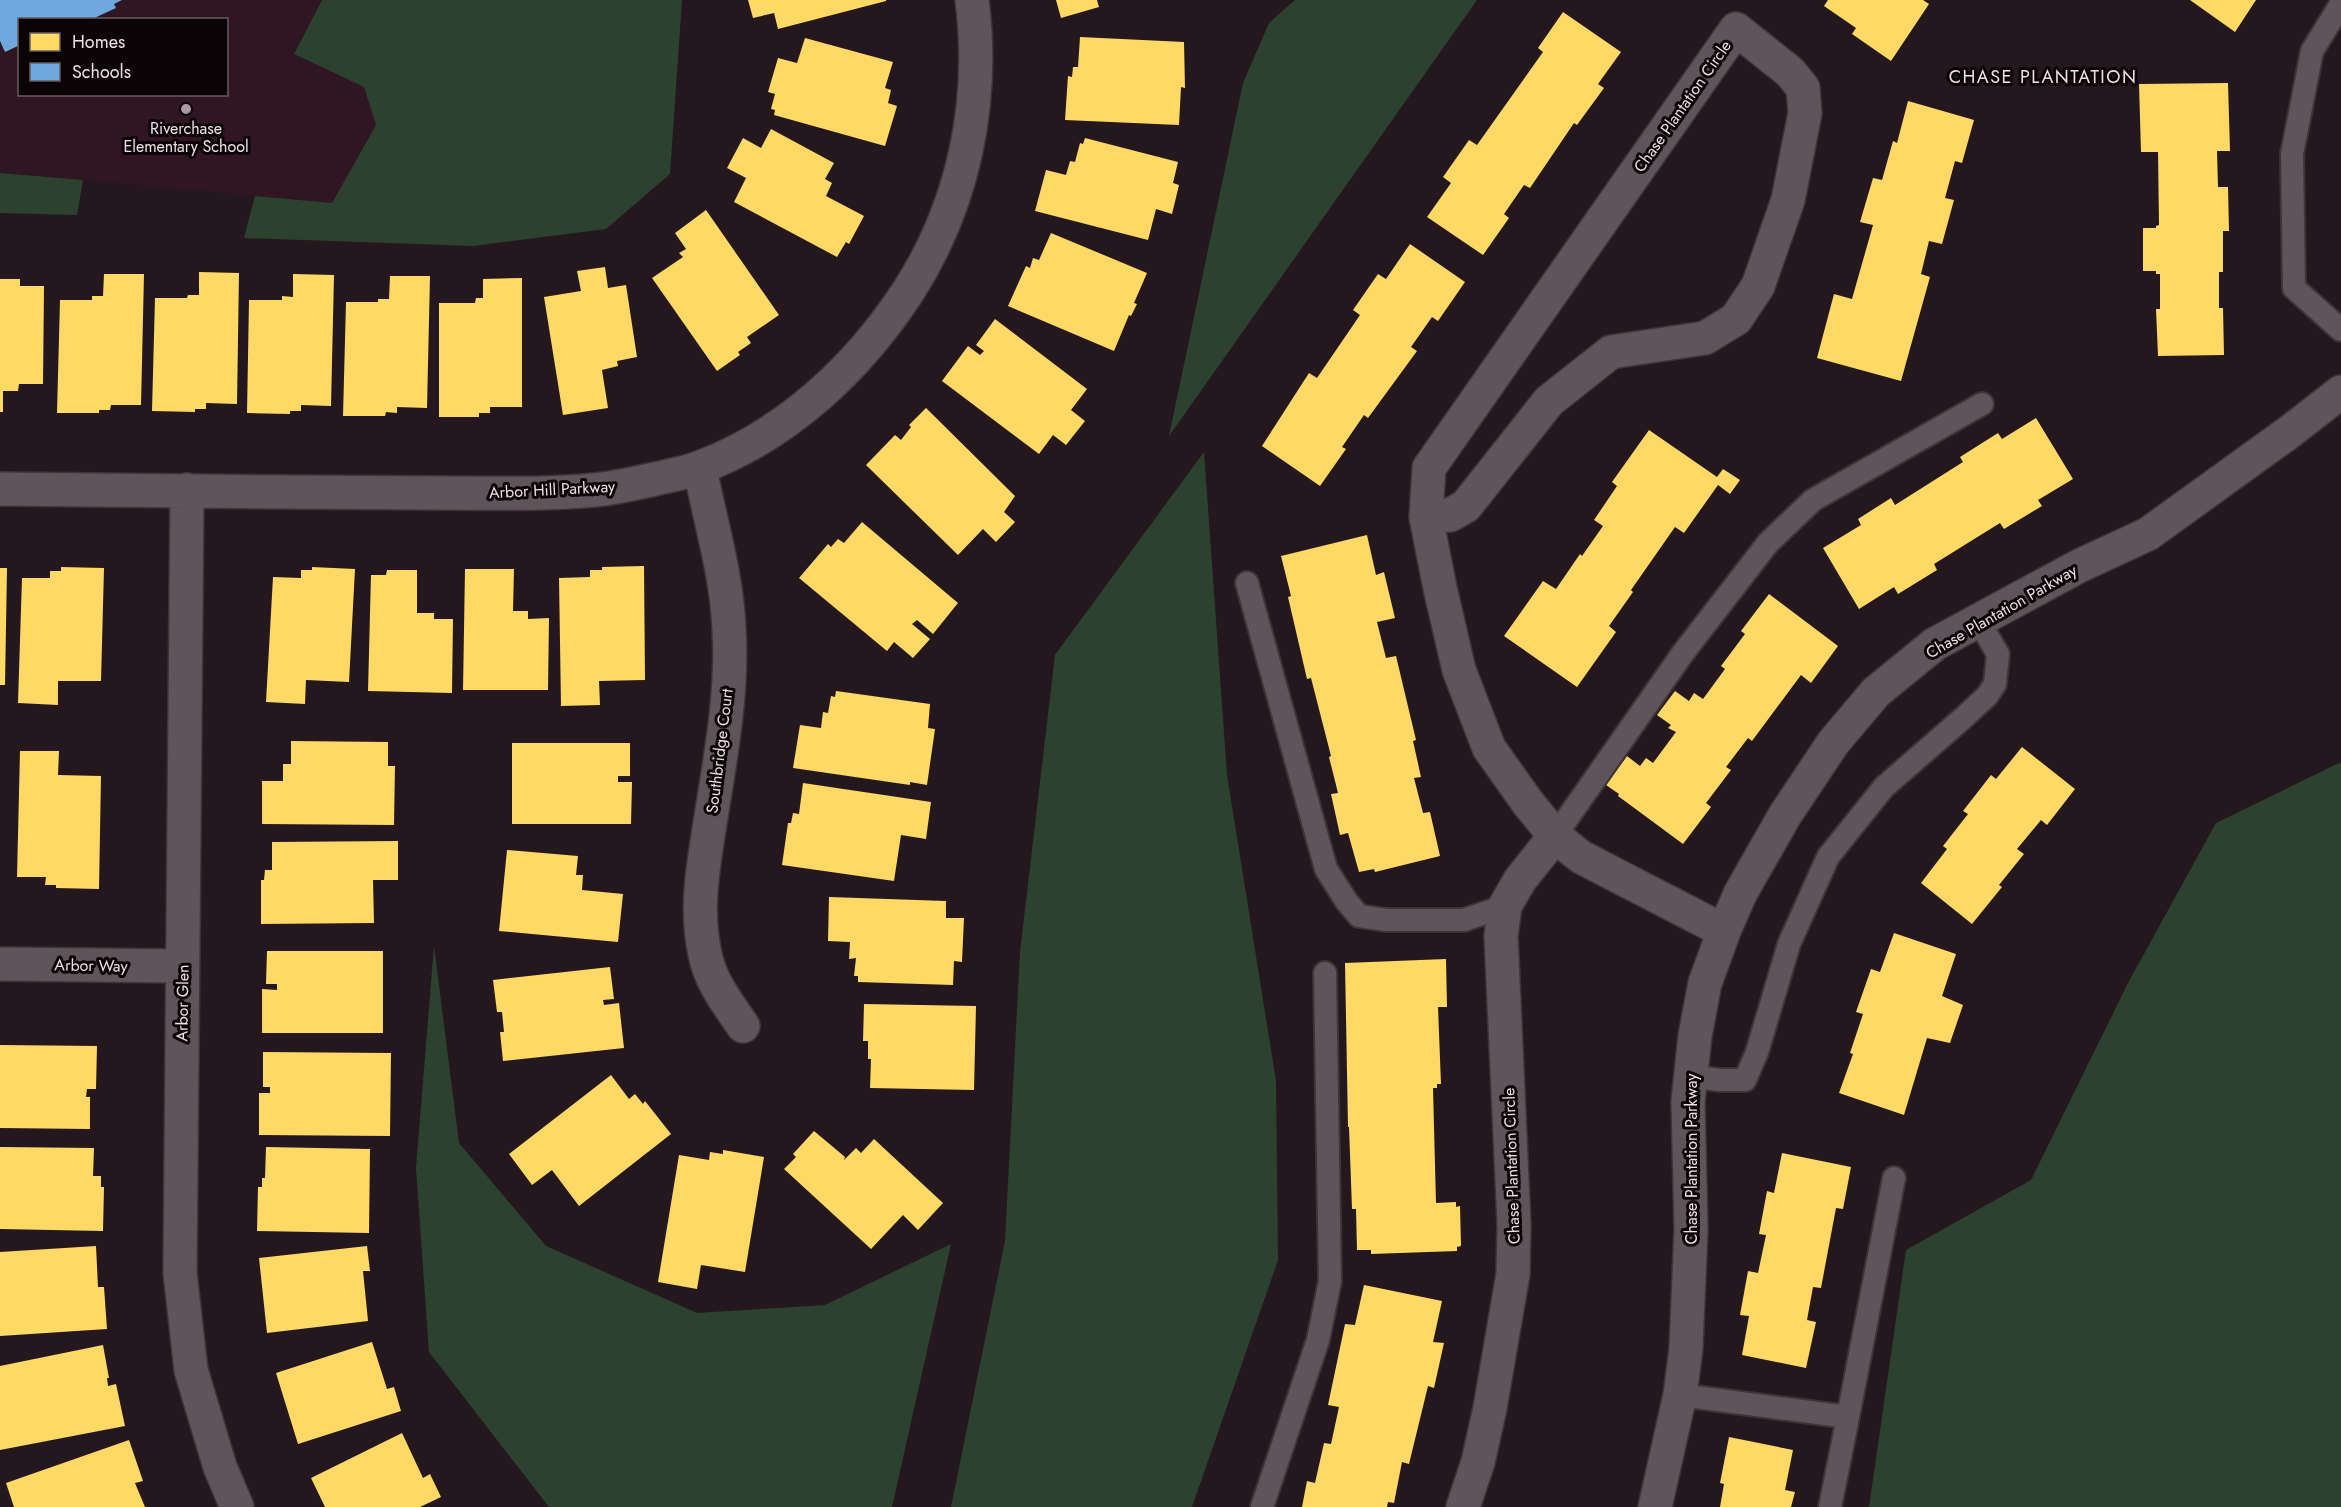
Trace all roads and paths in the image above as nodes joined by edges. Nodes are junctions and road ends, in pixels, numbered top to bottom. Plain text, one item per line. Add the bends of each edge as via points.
1 (972, 0) edge
2 (2341, 4) edge
3 (2341, 330) edge
4 (2341, 392) edge
5 (1982, 404) dead end
6 (700, 468) junction
7 (0, 489) edge
8 (187, 490) junction
9 (1426, 517) junction
10 (1247, 583) dead end
11 (1978, 620) junction
12 (1555, 836) junction
13 (1505, 906) junction
14 (1724, 931) junction
15 (0, 964) edge
16 (182, 966) junction
17 (1325, 973) dead end
18 (743, 1026) dead end
19 (1691, 1076) junction
20 (1894, 1178) dead end
21 (1680, 1395) junction
22 (1848, 1417) junction
23 (237, 1507) edge
24 (1262, 1507) edge
25 (1463, 1507) edge
26 (1655, 1507) edge
27 (1830, 1507) edge

1 - 6 street, Arbor Hill Parkway via 976,78 972,131 959,178 925,266 861,356 822,394 747,445
2 - 3 lane via 2312,51 2292,154 2294,288
4 - 11 street, Chase Plantation Parkway via 2148,534
5 - 12 lane via 1813,500 1768,543 1683,653
6 - 8 street, Arbor Hill Parkway via 596,490 538,493
6 - 18 street, Southbridge Court via 724,584 729,630 724,729 699,895 701,925 705,956 717,986
7 - 8 street, Arbor Hill Parkway
8 - 16 street, Arbor Glen
9 - 9 street, Chase Plantation Circle via 1429,468 1736,29 1790,72 1803,88 1806,113 1788,200 1758,286 1736,319 1705,338 1611,352 1549,401 1466,506 1450,515
9 - 12 street, Chase Plantation Circle via 1459,670 1489,748
10 - 13 lane via 1326,869 1347,902 1359,916 1386,920 1464,920
11 - 14 street, Chase Plantation Parkway via 1935,644 1876,692 1833,743 1785,815 1740,894
11 - 19 lane via 1998,654 1995,684 1987,696 1884,787 1828,857 1789,944 1745,1080
12 - 13 street, Chase Plantation Circle
12 - 14 street, Chase Plantation Circle via 1581,857
13 - 25 street, Chase Plantation Circle via 1501,936 1513,1274 1490,1408
14 - 19 street, Chase Plantation Parkway via 1705,984
15 - 16 street, Arbor Way
16 - 23 street, Arbor Glen via 180,1273 191,1370 220,1467
17 - 24 lane via 1330,1281 1318,1340
19 - 21 street, Chase Plantation Parkway via 1690,1295
20 - 22 lane
21 - 22 lane
21 - 26 street, Chase Plantation Parkway
22 - 27 lane

